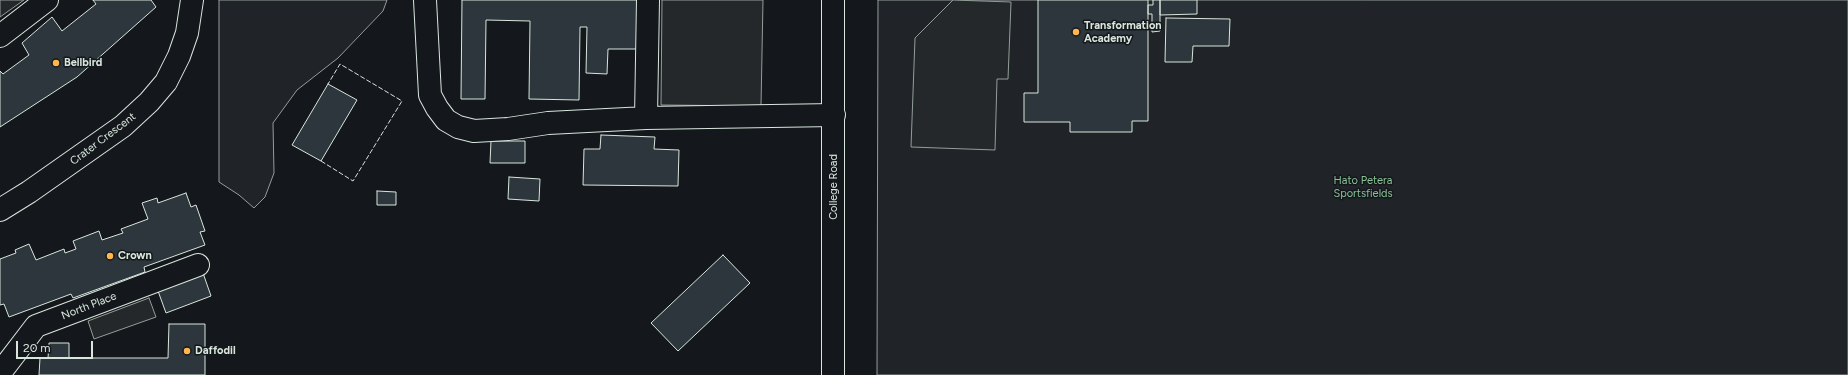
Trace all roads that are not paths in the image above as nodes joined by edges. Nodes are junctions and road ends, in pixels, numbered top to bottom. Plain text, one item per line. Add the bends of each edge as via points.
1 (47, 0) edge
2 (192, 0) edge
3 (425, 0) edge
4 (648, 0) edge
5 (833, 0) edge
6 (0, 36) edge
7 (834, 115) junction
8 (646, 118) junction
9 (0, 210) edge
10 (198, 265) dead end
11 (0, 373) edge
12 (833, 375) edge

1 - 6 main road
2 - 9 main road, Crater Crescent via 187,33 179,56 166,82 149,102 123,126
3 - 8 main road via 430,96 446,120 458,127 474,131 548,123
4 - 8 main road
5 - 7 main road, College Road
7 - 8 main road
7 - 12 main road, College Road
10 - 11 main road, North Place via 36,326

